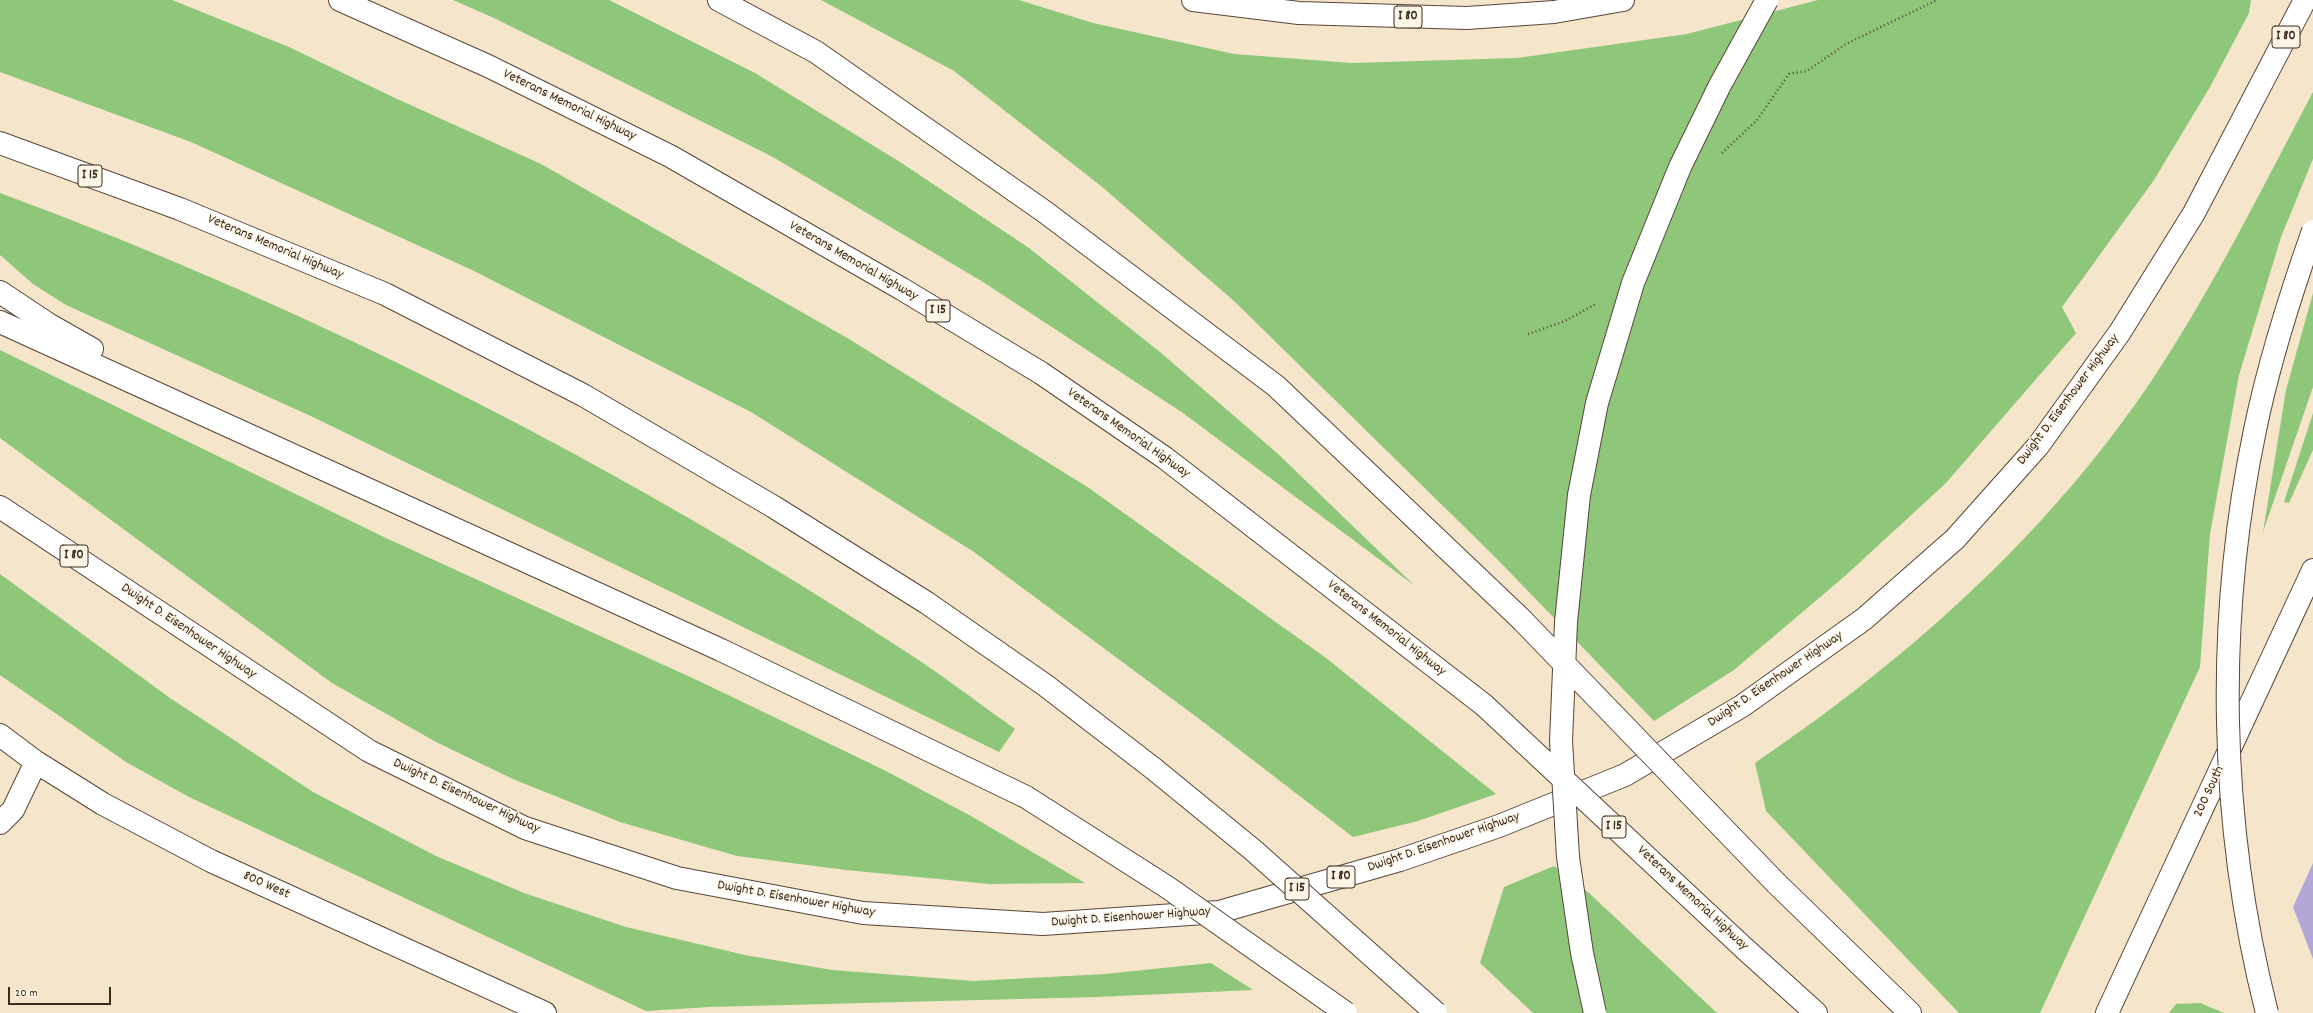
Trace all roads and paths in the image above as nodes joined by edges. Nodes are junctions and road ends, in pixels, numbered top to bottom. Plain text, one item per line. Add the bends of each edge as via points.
1 (340, 0) edge
2 (719, 0) edge
3 (1193, 0) edge
4 (1623, 0) edge
5 (1767, 0) edge
6 (1937, 0) edge
7 (2305, 0) edge
8 (0, 143) edge
9 (1720, 154) dead end
10 (2313, 231) edge
11 (0, 292) edge
12 (1599, 302) dead end
13 (0, 322) edge
14 (1528, 334) dead end
15 (244, 432) junction
16 (0, 507) edge
17 (2312, 574) edge
18 (0, 735) edge
19 (36, 762) junction
20 (0, 823) edge
21 (545, 1013) edge
22 (1346, 1013) edge
23 (1436, 1013) edge
24 (1595, 1013) edge
25 (1816, 1013) edge
26 (1910, 1013) edge
27 (2106, 1013) edge
28 (2267, 1013) edge

1 - 25 main road, Veterans Memorial Highway / I 15, bridge via 488,66 670,156 902,289 1041,373 1165,458 1484,704
2 - 26 main road, bridge via 816,52 1045,212 1276,386 1521,619 1776,882
3 - 4 main road, I 80 via 1299,13 1467,18 1554,12
5 - 24 main road, bridge via 1720,85 1680,167 1633,283 1596,403 1579,495 1566,622 1561,741 1568,857 1582,953
6 - 9 path via 1846,44 1808,71 1789,74 1757,120
7 - 16 main road, Dwight D. Eisenhower Highway / I 80 via 2194,213 2120,332 2038,446 1956,539 1864,619 1742,706 1625,775 1499,826 1400,860 1219,912 1043,924 863,913 677,878 525,828 369,751
8 - 23 main road, Veterans Memorial Highway / I 15, bridge via 180,209 385,294 583,395 774,507 927,604 1045,685 1253,850
10 - 28 main road, bridge via 2275,348 2255,429 2241,505 2226,706 2239,872 2251,945
11 - 15 main road via 62,332
12 - 14 path via 1565,321
13 - 15 main road
15 - 22 main road, bridge via 721,650 1026,797 1168,887
17 - 27 main road, 200 South
18 - 19 main road, 800 West
19 - 20 main road via 13,810
19 - 21 main road, 800 West via 103,804 211,861

